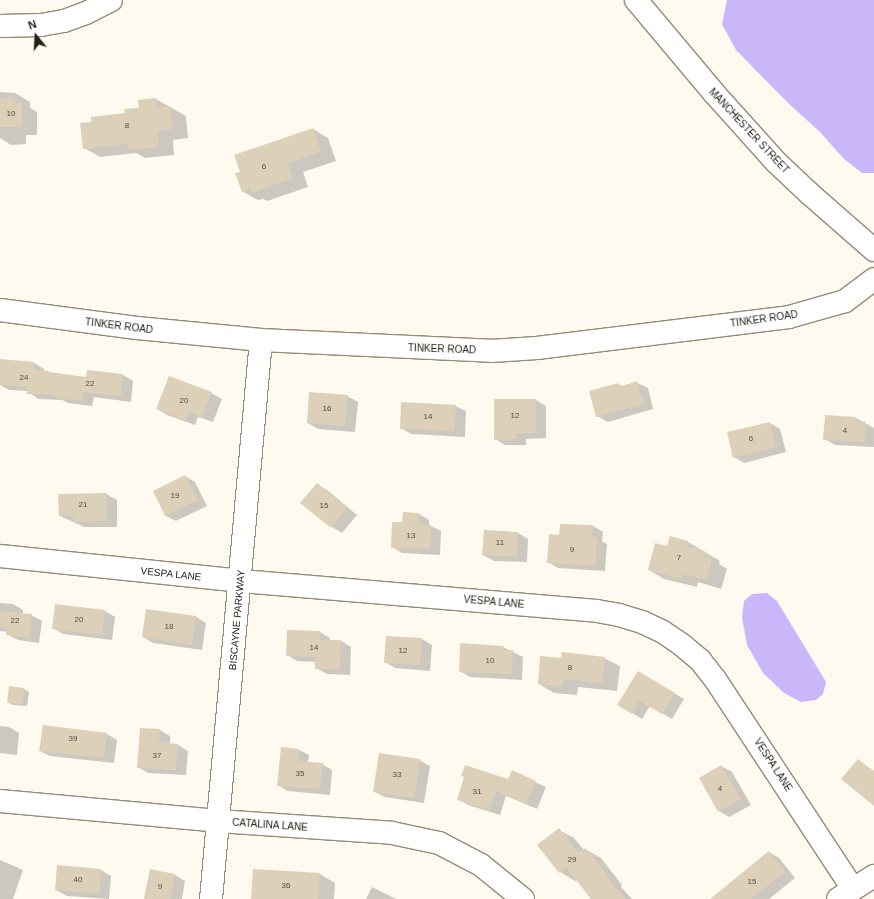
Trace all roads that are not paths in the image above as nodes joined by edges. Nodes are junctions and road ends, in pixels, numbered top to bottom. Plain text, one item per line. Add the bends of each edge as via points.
1 (111, 0) edge
2 (636, 0) edge
3 (0, 26) edge
4 (874, 250) edge
5 (874, 279) edge
6 (0, 310) edge
7 (261, 340) junction
8 (0, 556) edge
9 (241, 581) junction
10 (0, 801) edge
11 (218, 821) junction
12 (874, 876) edge
13 (846, 894) edge
14 (211, 899) edge
15 (523, 899) edge

1 - 3 street via 64,21 41,25
2 - 4 street, MANCHESTER STREET via 776,162
5 - 7 street, TINKER ROAD via 845,301 789,317 537,348 491,351 444,350
6 - 7 street, TINKER ROAD via 137,328
7 - 9 street, BISCAYNE PARKWAY
8 - 9 street, VESPA LANE
9 - 11 street, BISCAYNE PARKWAY
9 - 13 street, VESPA LANE via 597,611 642,622 663,632 688,650 715,679
10 - 11 street, CATALINA LANE
11 - 14 street, BISCAYNE PARKWAY
11 - 15 street, CATALINA LANE via 392,833 439,844 481,865
12 - 13 street

